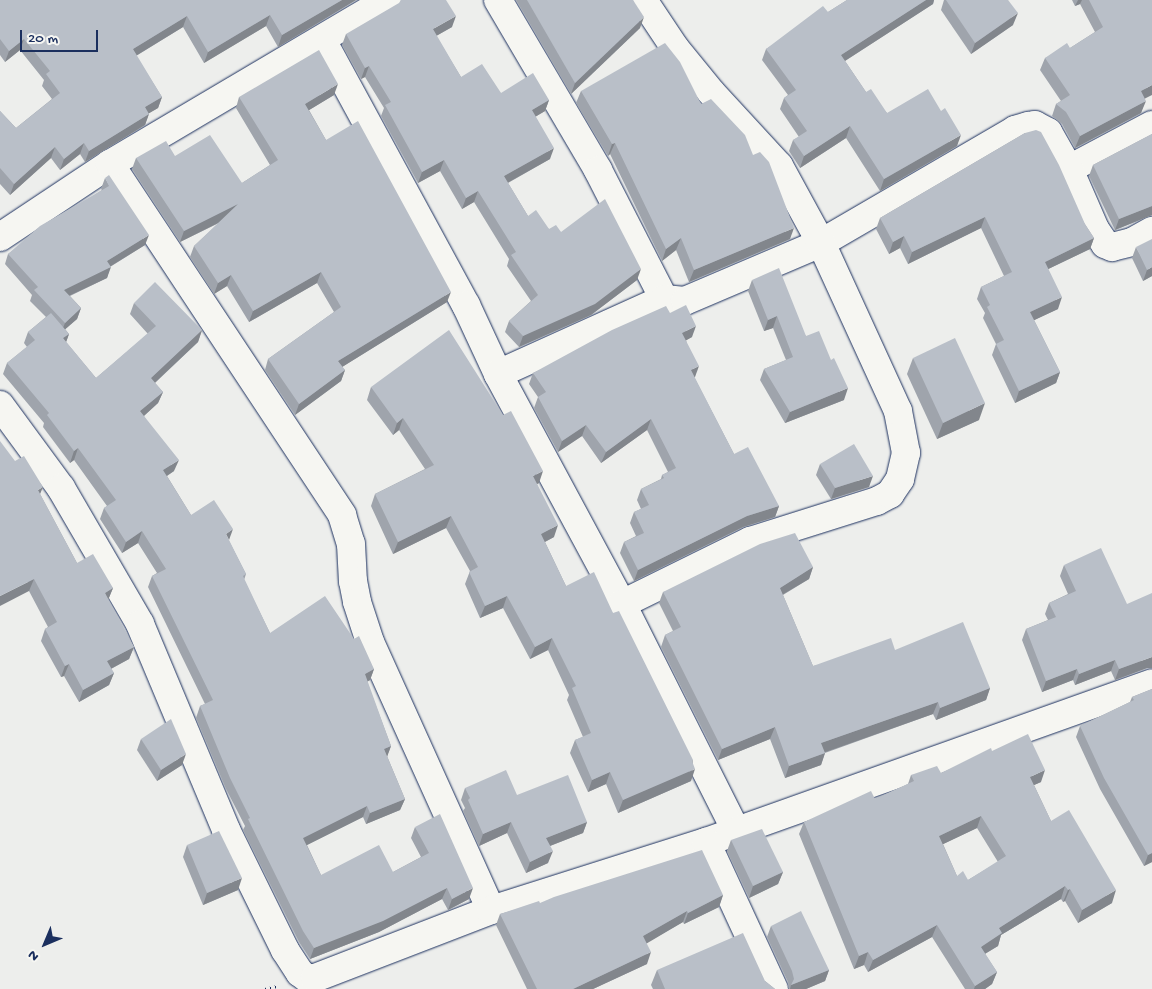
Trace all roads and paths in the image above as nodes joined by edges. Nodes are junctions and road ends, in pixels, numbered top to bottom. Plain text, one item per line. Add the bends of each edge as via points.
1 (387, 0) edge
2 (498, 0) edge
3 (643, 0) edge
4 (322, 40) junction
5 (1152, 125) edge
6 (110, 164) junction
7 (1069, 169) junction
8 (1152, 231) edge
9 (0, 237) edge
10 (821, 243) junction
11 (664, 300) junction
12 (498, 374) junction
13 (0, 405) edge
14 (622, 604) junction
15 (1152, 683) edge
16 (736, 831) junction
17 (706, 842) junction
18 (492, 910) junction
19 (774, 989) edge

1 - 4 street
2 - 11 street via 598,170
3 - 10 street via 674,48 779,166
4 - 6 street
4 - 12 street via 466,305
5 - 7 street
6 - 9 street
6 - 18 street via 342,515 351,544 357,602 370,642
7 - 8 street via 1095,229 1105,244 1112,247 1132,242
7 - 10 street via 1048,132 1035,125 1028,126
10 - 11 street via 685,301
10 - 14 street via 898,411 906,453 900,479 890,494 877,501 750,541
11 - 12 street
12 - 14 street
13 - 18 street via 61,488 140,624 226,830 285,950 300,973 307,978 315,978
14 - 16 street
15 - 16 street
16 - 17 street
17 - 18 street
17 - 19 street

